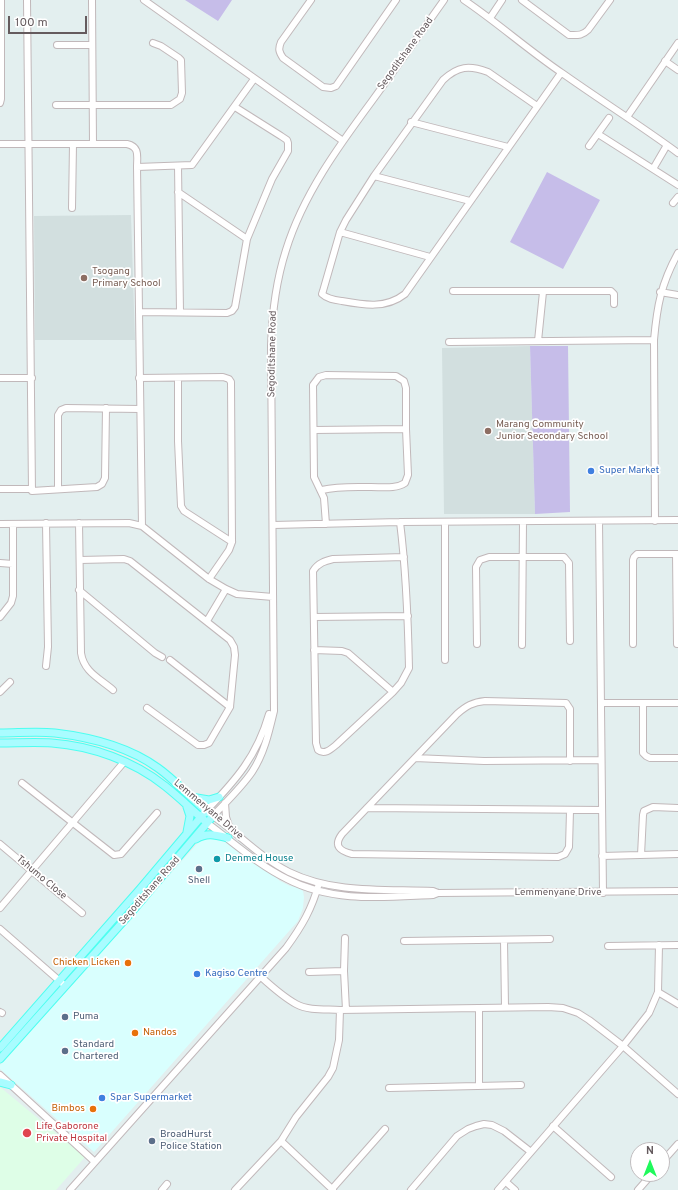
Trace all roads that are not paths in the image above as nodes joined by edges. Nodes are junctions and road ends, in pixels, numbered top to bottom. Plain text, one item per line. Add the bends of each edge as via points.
1 (1, 0) edge
2 (27, 0) edge
3 (92, 0) edge
4 (144, 0) edge
5 (311, 0) edge
6 (396, 0) edge
7 (444, 0) edge
8 (464, 0) edge
9 (502, 0) edge
10 (522, 0) edge
11 (610, 0) edge
12 (490, 18) junction
13 (153, 43) dead end
14 (678, 43) edge
15 (57, 45) dead end
16 (92, 45) junction
17 (0, 48) edge
18 (665, 61) junction
19 (678, 70) edge
20 (561, 73) junction
21 (254, 79) junction
22 (0, 103) edge
23 (56, 105) dead end
24 (93, 106) junction
25 (537, 106) junction
26 (235, 107) junction
27 (628, 117) junction
28 (609, 118) dead end
29 (411, 122) junction
30 (598, 134) junction
31 (343, 141) junction
32 (0, 144) edge
33 (28, 144) junction
34 (72, 144) junction
35 (93, 144) junction
36 (668, 145) junction
37 (589, 146) dead end
38 (508, 147) junction
39 (678, 153) edge
40 (178, 166) junction
41 (137, 167) junction
42 (653, 169) junction
43 (374, 176) junction
44 (678, 185) edge
45 (178, 192) junction
46 (678, 197) edge
47 (470, 201) junction
48 (673, 203) dead end
49 (72, 208) dead end
50 (340, 232) junction
51 (247, 239) junction
52 (678, 253) edge
53 (430, 257) junction
54 (453, 292) dead end
55 (542, 292) junction
56 (660, 292) junction
57 (678, 295) edge
58 (614, 304) dead end
59 (139, 312) junction
60 (180, 312) junction
61 (654, 340) junction
62 (538, 341) junction
63 (450, 342) dead end
64 (0, 378) edge
65 (32, 378) junction
66 (139, 378) junction
67 (178, 378) junction
68 (106, 408) junction
69 (140, 409) junction
70 (406, 429) junction
71 (314, 430) junction
72 (0, 489) edge
73 (32, 489) junction
74 (58, 489) junction
75 (322, 490) junction
76 (678, 520) edge
77 (599, 521) junction
78 (655, 521) junction
79 (400, 522) junction
80 (445, 522) junction
81 (523, 522) junction
82 (46, 523) junction
83 (79, 523) junction
84 (0, 524) edge
85 (13, 524) junction
86 (326, 524) junction
87 (273, 525) junction
88 (142, 526) junction
89 (232, 542) junction
90 (677, 554) edge
91 (404, 557) junction
92 (523, 557) junction
93 (80, 560) junction
94 (0, 563) edge
95 (13, 564) junction
96 (209, 579) junction
97 (79, 590) junction
98 (226, 590) junction
99 (273, 597) junction
100 (408, 616) junction
101 (0, 617) edge
102 (314, 617) junction
103 (207, 621) junction
104 (570, 641) dead end
105 (477, 644) dead end
106 (633, 644) dead end
107 (677, 644) dead end
108 (522, 645) dead end
109 (314, 650) junction
110 (162, 657) dead end
111 (170, 660) dead end
112 (445, 660) dead end
113 (46, 666) dead end
114 (10, 682) dead end
115 (112, 690) dead end
116 (0, 692) edge
117 (393, 692) junction
118 (601, 703) junction
119 (643, 703) junction
120 (678, 704) edge
121 (230, 707) junction
122 (147, 708) dead end
123 (273, 708) junction
124 (0, 733) edge
125 (0, 743) edge
126 (415, 758) junction
127 (678, 758) edge
128 (570, 760) junction
129 (601, 760) junction
130 (124, 762) junction
131 (22, 783) dead end
132 (189, 796) junction
133 (220, 797) junction
134 (184, 803) junction
135 (225, 803) junction
136 (367, 808) junction
137 (678, 808) edge
138 (602, 810) junction
139 (206, 811) junction
140 (570, 811) junction
141 (156, 813) dead end
142 (213, 816) junction
143 (201, 817) junction
144 (72, 823) junction
145 (207, 823) junction
146 (230, 829) junction
147 (187, 834) junction
148 (228, 838) junction
149 (194, 840) junction
150 (0, 844) edge
151 (678, 854) edge
152 (641, 855) junction
153 (602, 856) junction
154 (32, 870) junction
155 (319, 883) junction
156 (317, 891) junction
157 (678, 892) edge
158 (438, 893) junction
159 (603, 893) junction
160 (0, 908) edge
161 (82, 913) dead end
162 (0, 929) edge
163 (345, 938) dead end
164 (550, 939) dead end
165 (504, 940) junction
166 (404, 941) dead end
167 (659, 945) junction
168 (678, 945) edge
169 (608, 946) dead end
170 (344, 971) junction
171 (309, 972) dead end
172 (260, 976) junction
173 (59, 980) junction
174 (66, 986) junction
175 (658, 992) junction
176 (678, 1004) edge
177 (505, 1007) junction
178 (479, 1008) junction
179 (343, 1010) junction
180 (623, 1046) junction
181 (0, 1048) edge
182 (0, 1059) edge
183 (0, 1075) edge
184 (0, 1082) edge
185 (11, 1085) junction
186 (521, 1085) dead end
187 (479, 1086) junction
188 (389, 1088) dead end
189 (678, 1094) edge
190 (553, 1126) junction
191 (385, 1129) dead end
192 (281, 1141) junction
193 (678, 1144) edge
194 (531, 1152) junction
195 (670, 1153) edge
196 (95, 1162) junction
197 (612, 1176) dead end
198 (506, 1182) junction
199 (645, 1182) edge
200 (167, 1184) dead end
201 (70, 1190) edge
202 (162, 1190) edge
203 (236, 1190) edge
204 (333, 1190) edge
205 (411, 1190) edge
206 (498, 1190) edge
207 (515, 1190) edge
208 (638, 1190) edge

1 - 17 street
2 - 33 street
3 - 16 street
4 - 21 street
5 - 6 street via 281,42 280,53 327,88 336,86
7 - 31 street, Segoditshane Road
8 - 12 street
9 - 12 street
10 - 11 street via 569,35 581,35 588,30
12 - 20 street
13 - 24 street via 181,60 180,99 171,105
14 - 18 street
15 - 16 street
16 - 24 street
17 - 22 street
18 - 19 street
18 - 27 street
20 - 25 street
20 - 27 street
21 - 26 street
21 - 31 street
23 - 24 street
24 - 35 street
25 - 29 street via 488,72 466,67 449,74 443,80
25 - 38 street
26 - 40 street via 196,162 192,165
26 - 51 street via 288,143 288,151 272,179
27 - 36 street
28 - 30 street
29 - 38 street
29 - 43 street
30 - 37 street
30 - 42 street
31 - 87 street, Segoditshane Road via 298,218 279,275 271,346
32 - 33 street
33 - 34 street
33 - 65 street
34 - 35 street
34 - 49 street
35 - 41 street via 134,146 137,152
36 - 39 street
36 - 42 street
38 - 47 street
40 - 41 street
40 - 45 street
41 - 59 street
42 - 44 street
43 - 47 street
43 - 50 street
45 - 51 street
45 - 60 street
46 - 48 street
47 - 53 street
50 - 53 street
50 - 53 street via 322,294 327,298 361,305 390,303 405,294
51 - 60 street via 235,307 232,311
52 - 56 street
54 - 55 street
55 - 58 street via 610,291 614,294
55 - 62 street
56 - 57 street
56 - 61 street
59 - 60 street
59 - 66 street
61 - 62 street
61 - 78 street
62 - 63 street
64 - 65 street
65 - 73 street
66 - 67 street
66 - 69 street
67 - 89 street via 181,506 184,511
67 - 89 street via 223,377 231,382
68 - 69 street
68 - 74 street via 105,478 102,484 97,487
68 - 74 street via 66,408 58,414
69 - 88 street
70 - 71 street
70 - 71 street via 406,388 401,378 326,375 319,377 313,385
70 - 75 street via 408,475 405,483 397,486
71 - 75 street via 314,477
72 - 73 street
73 - 74 street via 32,492
75 - 86 street
76 - 78 street
77 - 78 street
77 - 81 street
77 - 118 street
79 - 80 street
79 - 86 street
79 - 91 street
80 - 81 street
80 - 112 street
81 - 92 street
82 - 83 street
82 - 85 street
82 - 113 street
83 - 88 street via 129,523
83 - 93 street
84 - 85 street
85 - 95 street
86 - 87 street
87 - 99 street, Segoditshane Road
88 - 96 street
89 - 96 street
90 - 106 street via 634,556
90 - 107 street
91 - 100 street
91 - 102 street via 333,559 316,565 313,571
92 - 104 street via 564,557 568,561
92 - 105 street via 489,557 478,563
92 - 108 street
93 - 97 street
93 - 103 street via 130,561
94 - 95 street
95 - 101 street via 13,596
96 - 98 street
97 - 110 street
97 - 115 street via 82,661 85,667
98 - 99 street via 238,594
98 - 103 street
99 - 123 street, Segoditshane Road
100 - 102 street
100 - 117 street via 408,668 401,683
102 - 109 street
103 - 121 street via 230,640 234,647
109 - 117 street via 342,651 354,656
109 - 117 street via 316,743 320,752 330,750
111 - 121 street
114 - 116 street
118 - 119 street
118 - 129 street
119 - 120 street
119 - 127 street via 643,752 650,758
121 - 122 street via 209,743 198,746
123 - 133 street, Segoditshane Road via 256,749 240,774
123 - 135 street, Segoditshane Road via 267,739 252,772
124 - 132 main road, Lemmenyane Drive via 54,733 112,746 158,768
125 - 130 main road, Lemmenyane Drive via 70,745
126 - 128 street via 484,761
126 - 128 street via 466,706 484,701 566,703 570,709
126 - 136 street
128 - 129 street
129 - 138 street
130 - 134 main road, Lemmenyane Drive via 164,785
130 - 144 street
131 - 144 street
132 - 133 main road via 209,800
132 - 139 main road, Lemmenyane Drive
133 - 139 street, Segoditshane Road
134 - 143 main road, Lemmenyane Drive
134 - 147 main road via 190,816
135 - 142 street, Segoditshane Road
135 - 146 street
136 - 140 street
136 - 140 street via 338,840 337,845 341,850 352,854 558,857 565,854 569,848
137 - 152 street via 653,807 644,812
138 - 140 street
138 - 153 street
139 - 142 main road, Lemmenyane Drive
139 - 143 main road, Segoditshane Road
141 - 144 street via 121,854 116,855 112,855
142 - 145 main road, Segoditshane Road
142 - 146 street, Lemmenyane Drive
143 - 145 main road, Lemmenyane Drive
143 - 147 main road, Segoditshane Road
144 - 154 street
145 - 148 street, Lemmenyane Drive
145 - 149 main road, Segoditshane Road
146 - 155 street, Lemmenyane Drive via 280,866
147 - 173 main road, Segoditshane Road
148 - 149 main road via 209,834
148 - 156 street, Lemmenyane Drive via 287,880
149 - 174 main road, Segoditshane Road
150 - 154 street, Tshumo Close
151 - 152 street
152 - 153 street
153 - 159 street
154 - 160 street
154 - 161 street, Tshumo Close
155 - 156 street
155 - 158 street, Lemmenyane Drive via 358,889
156 - 158 street, Lemmenyane Drive via 356,897
156 - 172 street via 301,928
157 - 159 street, Lemmenyane Drive
158 - 159 street, Lemmenyane Drive
162 - 173 street
163 - 170 street
164 - 165 street
165 - 166 street
165 - 177 street
167 - 168 street
167 - 169 street
167 - 175 street
170 - 171 street
170 - 179 street
172 - 179 street via 296,1004
172 - 196 street
173 - 174 street
173 - 181 main road, Segoditshane Road
174 - 182 main road, Segoditshane Road
175 - 176 street
175 - 180 street via 649,1013
177 - 178 street
177 - 180 street via 563,1008 589,1020
178 - 179 street
178 - 187 street
179 - 192 street via 333,1068
180 - 189 street
180 - 190 street
183 - 185 street
184 - 185 main road
185 - 196 street
186 - 187 street
187 - 188 street
190 - 194 street
190 - 197 street
191 - 204 street
192 - 203 street
192 - 204 street
193 - 195 street
194 - 198 street
194 - 205 street via 492,1125 476,1126 456,1136
196 - 201 street
198 - 206 street
198 - 207 street
199 - 208 street
200 - 202 street

